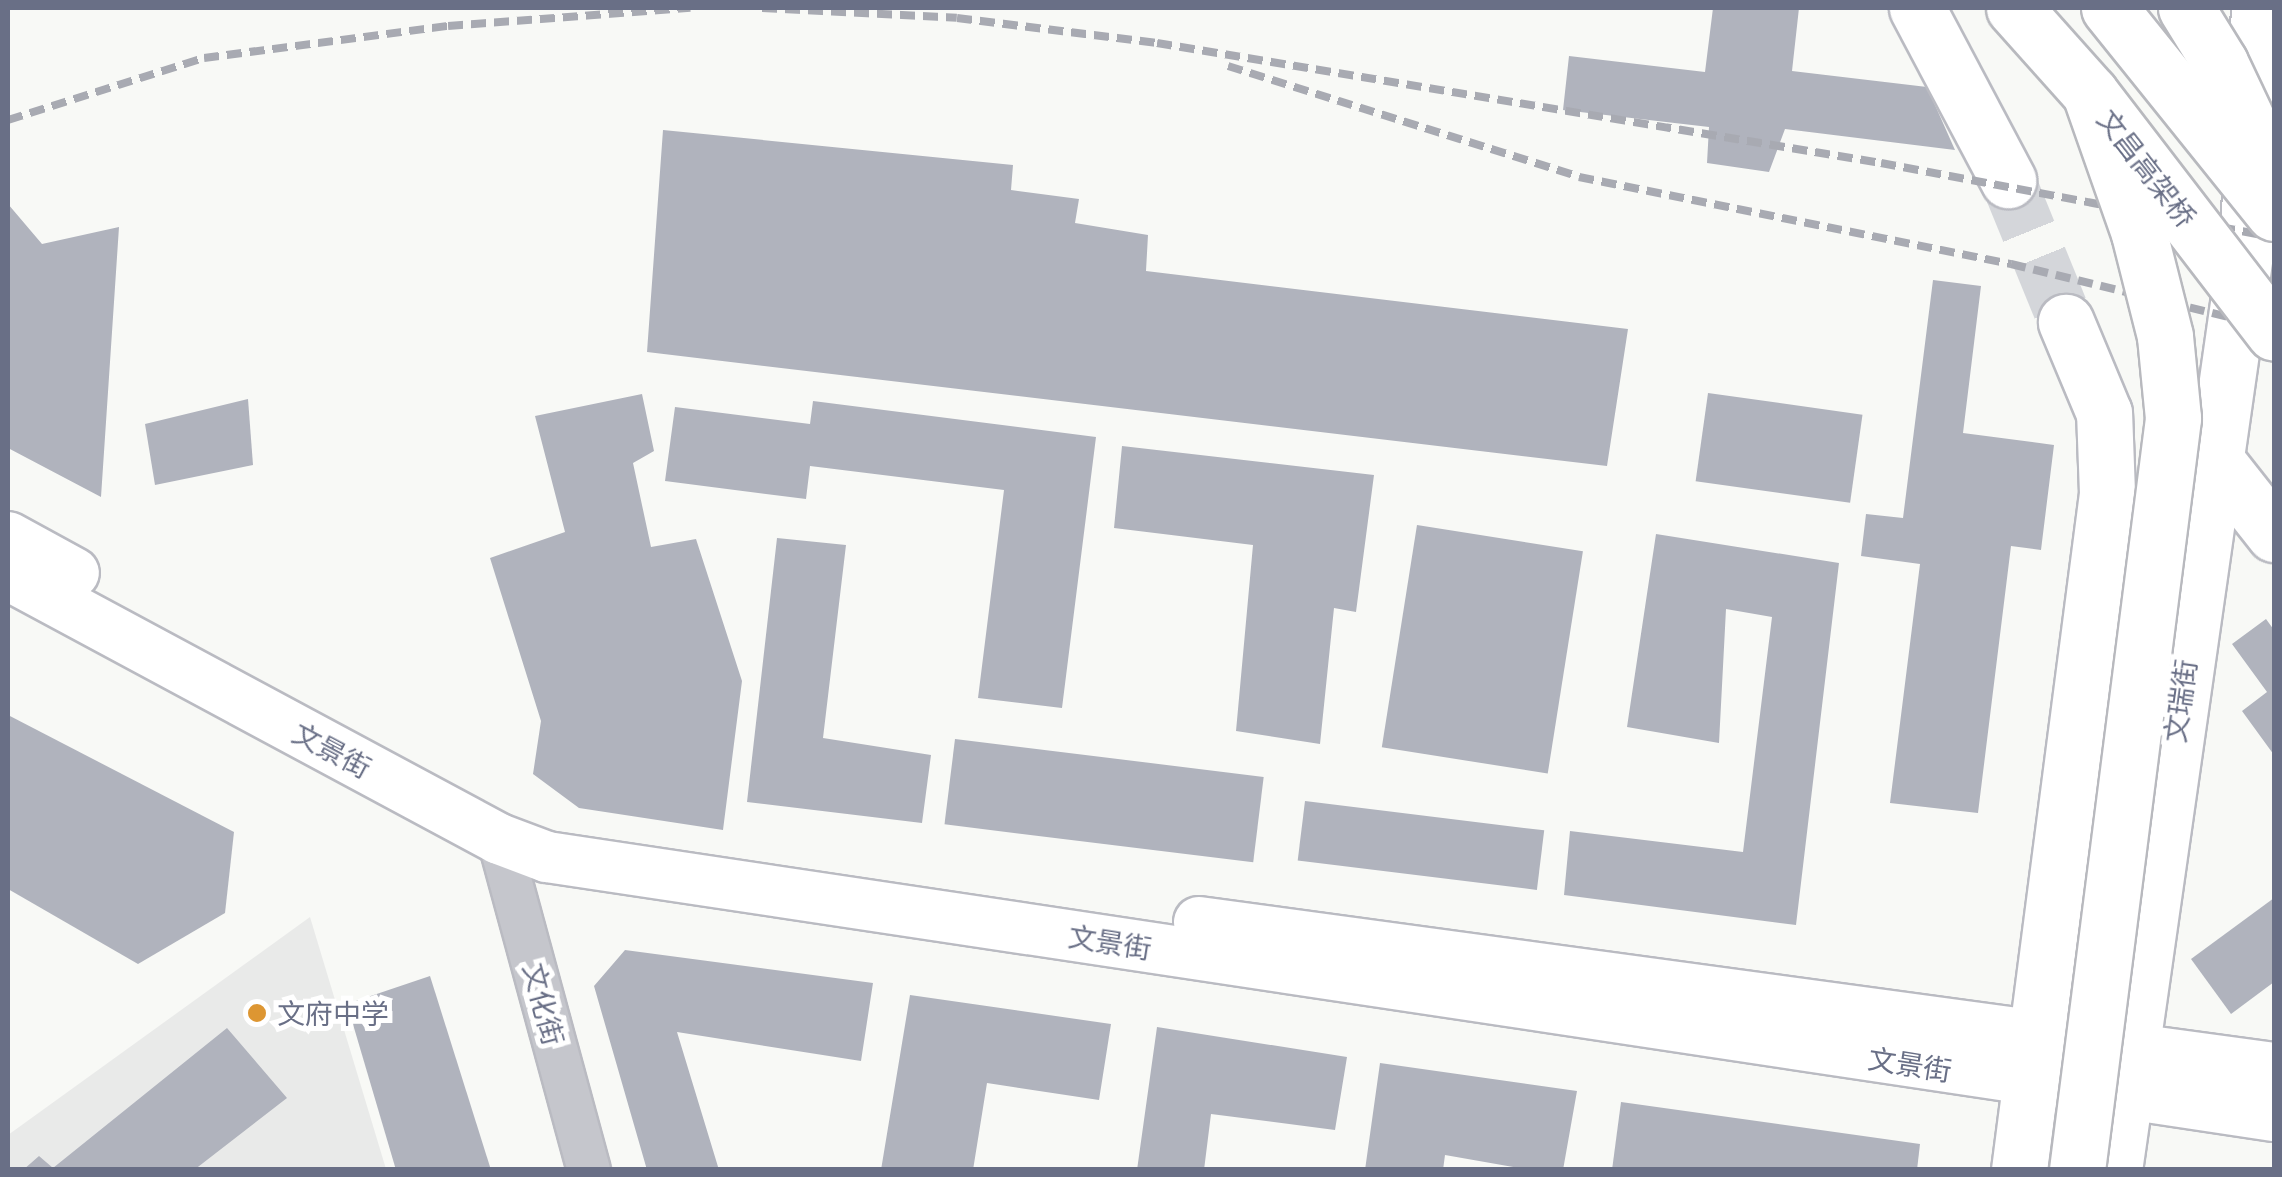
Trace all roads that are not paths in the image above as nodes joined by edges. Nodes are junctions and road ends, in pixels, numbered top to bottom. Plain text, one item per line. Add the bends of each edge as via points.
1 (1917, 8) edge
2 (2014, 8) edge
3 (2109, 8) edge
4 (2186, 8) edge
5 (2265, 51) edge
6 (2090, 93) junction
7 (2274, 177) edge
8 (2008, 180) tunnel mouth
9 (2261, 223) edge
10 (2066, 322) tunnel mouth
11 (2274, 333) edge
12 (2214, 458) junction
13 (2274, 534) edge
14 (8, 538) edge
15 (8, 575) edge
16 (498, 839) junction
17 (2032, 1058) junction
18 (2274, 1068) edge
19 (2130, 1071) junction
20 (2274, 1116) edge
21 (588, 1170) edge
22 (2019, 1170) edge
23 (2077, 1170) edge
24 (2114, 1170) edge

1 - 8 highway
2 - 6 highway, 文昌高架桥, bridge
3 - 9 highway, bridge
4 - 7 highway, bridge
5 - 9 highway, 文瑞街
6 - 11 highway, 文昌高架桥, bridge
6 - 23 highway, bridge via 2166,336 2173,418
9 - 12 highway, 文瑞街
10 - 17 highway via 2104,413 2107,492
12 - 13 highway
12 - 19 highway, 文瑞街
14 - 17 main road, 文景街 via 554,825
15 - 16 main road, 文景街
16 - 17 main road, 文景街 via 547,857
16 - 21 street, 文化街
17 - 19 main road, 文景街
17 - 22 highway
18 - 19 main road, 文景街
19 - 20 main road, 文景街
19 - 24 highway, 文瑞街

